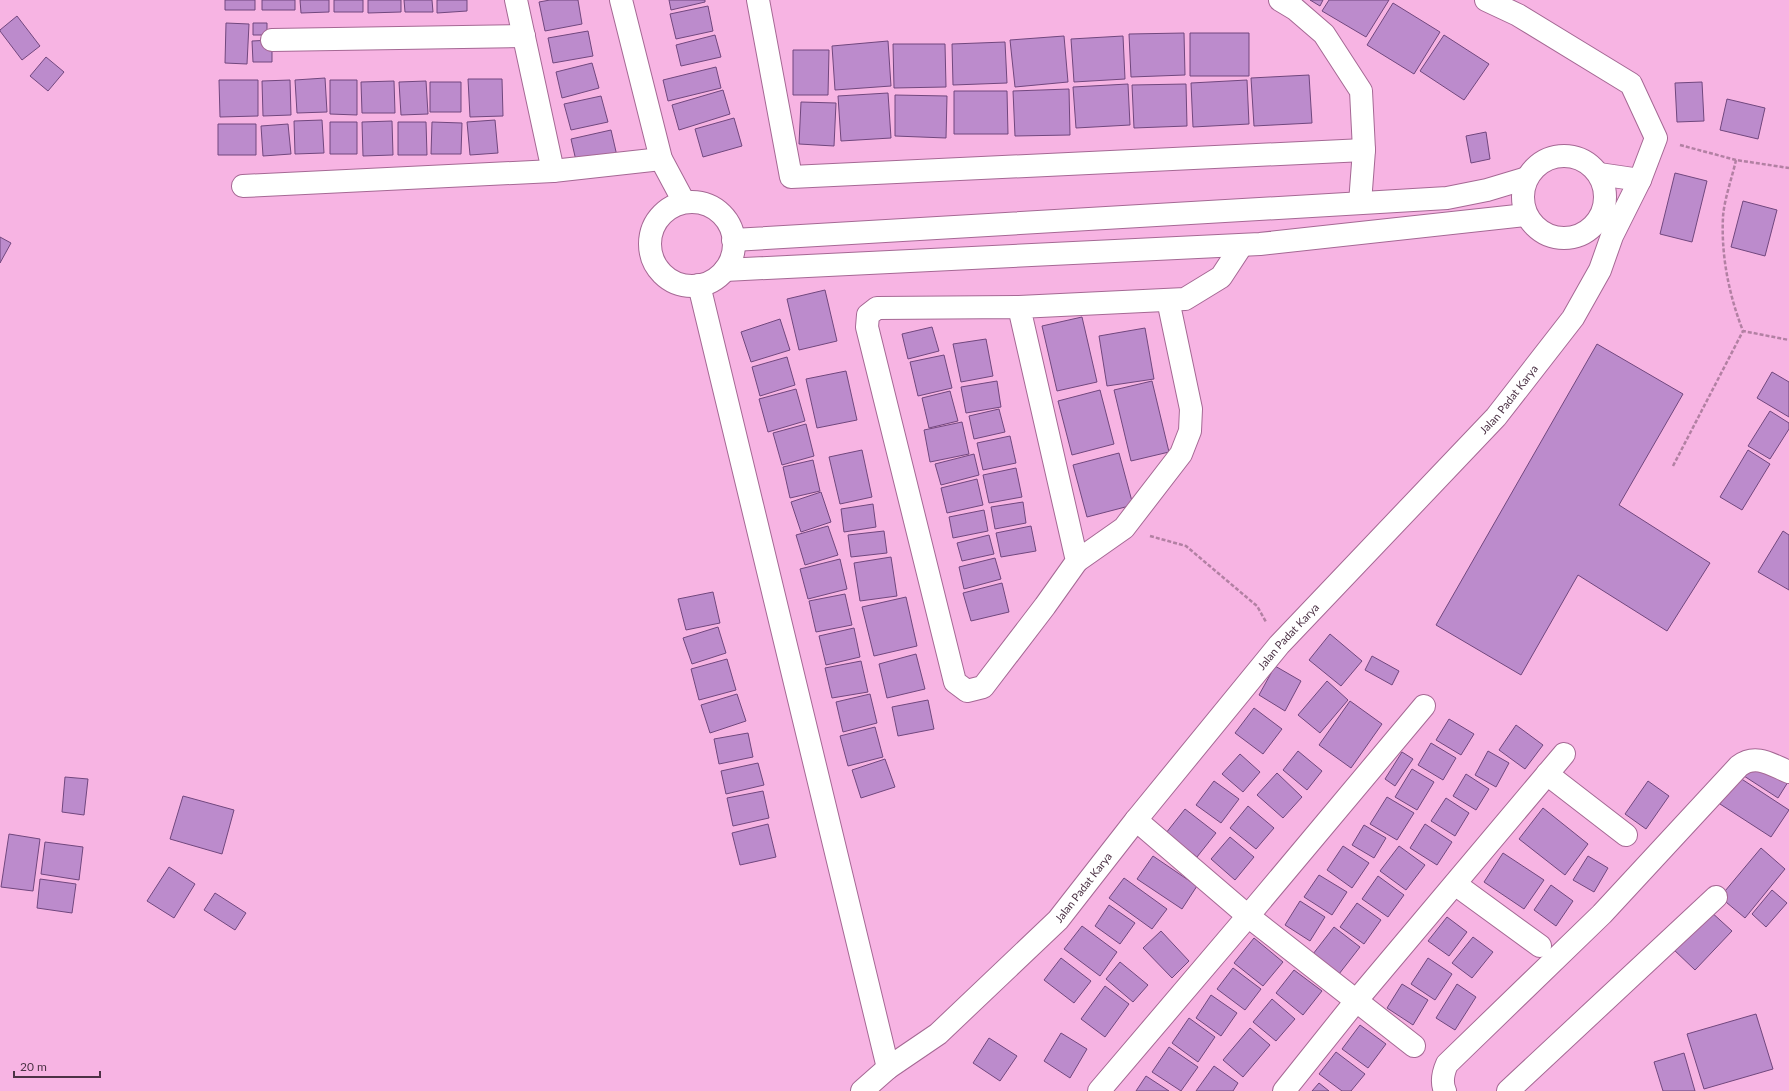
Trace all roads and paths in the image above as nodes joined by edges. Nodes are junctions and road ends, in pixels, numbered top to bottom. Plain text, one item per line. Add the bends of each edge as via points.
1 (516, 0) edge
2 (621, 0) edge
3 (758, 0) edge
4 (1280, 0) edge
5 (1486, 0) edge
6 (524, 36) junction
7 (272, 40) dead end
8 (1656, 138) junction
9 (1364, 150) junction
10 (661, 159) junction
11 (1736, 160) junction
12 (1789, 168) edge
13 (553, 171) junction
14 (1599, 174) junction
15 (1527, 178) junction
16 (1640, 180) junction
17 (243, 186) dead end
18 (684, 202) junction
19 (1360, 203) junction
20 (1526, 215) junction
21 (1584, 234) junction
22 (1612, 236) junction
23 (733, 240) junction
24 (1242, 245) junction
25 (725, 270) junction
26 (699, 285) junction
27 (1168, 300) junction
28 (1019, 307) junction
29 (1743, 331) junction
30 (1789, 340) edge
31 (1673, 466) dead end
32 (1124, 528) junction
33 (1077, 561) junction
34 (1279, 645) junction
35 (1424, 706) dead end
36 (1564, 754) dead end
37 (1789, 772) edge
38 (1547, 774) junction
39 (1136, 820) junction
40 (1626, 835) dead end
41 (1455, 884) junction
42 (1716, 897) dead end
43 (1248, 916) junction
44 (1540, 946) dead end
45 (1356, 1001) junction
46 (1414, 1046) dead end
47 (888, 1068) junction
48 (862, 1091) edge
49 (1098, 1091) edge
50 (1284, 1091) edge
51 (1445, 1091) edge
52 (1508, 1091) edge

1 - 6 street
2 - 10 street
3 - 9 street via 791,177
4 - 9 street via 1295,9 1324,34 1361,91
5 - 8 street via 1518,15 1631,84
6 - 7 street
6 - 13 street
8 - 11 path
8 - 16 street, Jalan Padat Karya
9 - 19 street
10 - 13 street
10 - 18 street
11 - 12 path
11 - 29 path via 1723,216 1724,249 1735,312
13 - 17 street
14 - 15 street via 1587,162 1571,156 1553,156 1538,164
14 - 16 street
14 - 21 street via 1606,190 1605,207 1597,223
15 - 19 street via 1447,198
15 - 20 street via 1522,196
16 - 22 street, Jalan Padat Karya
18 - 23 street via 701,203 717,210 728,223
18 - 26 street via 668,208 657,220 650,234 650,251 656,266 668,278 683,284
19 - 23 street
20 - 21 street via 1536,228 1551,237 1568,239
20 - 24 street
21 - 22 street
22 - 34 street, Jalan Padat Karya via 1600,270 1574,318 1496,417
23 - 25 street via 732,256
24 - 25 street
24 - 27 street via 1222,276 1185,299
25 - 26 street via 713,280
26 - 47 street
27 - 28 street
27 - 32 street via 1191,409 1190,431 1181,454
28 - 33 street
28 - 33 street via 877,308 868,315 867,327 955,682 967,691 983,687
29 - 30 path
29 - 31 path
32 - 33 street
32 - 34 path via 1186,546 1257,606
34 - 39 street, Jalan Padat Karya
35 - 43 street
36 - 38 street
37 - 51 street via 1762,760 1747,760 1739,766 1602,914 1447,1064 1443,1077
38 - 40 street
38 - 41 street
39 - 43 street
39 - 47 street, Jalan Padat Karya via 1058,920 938,1034
41 - 44 street
41 - 45 street
42 - 52 street
43 - 45 street
43 - 49 street
45 - 46 street
45 - 50 street
47 - 48 street, Jalan Padat Karya

